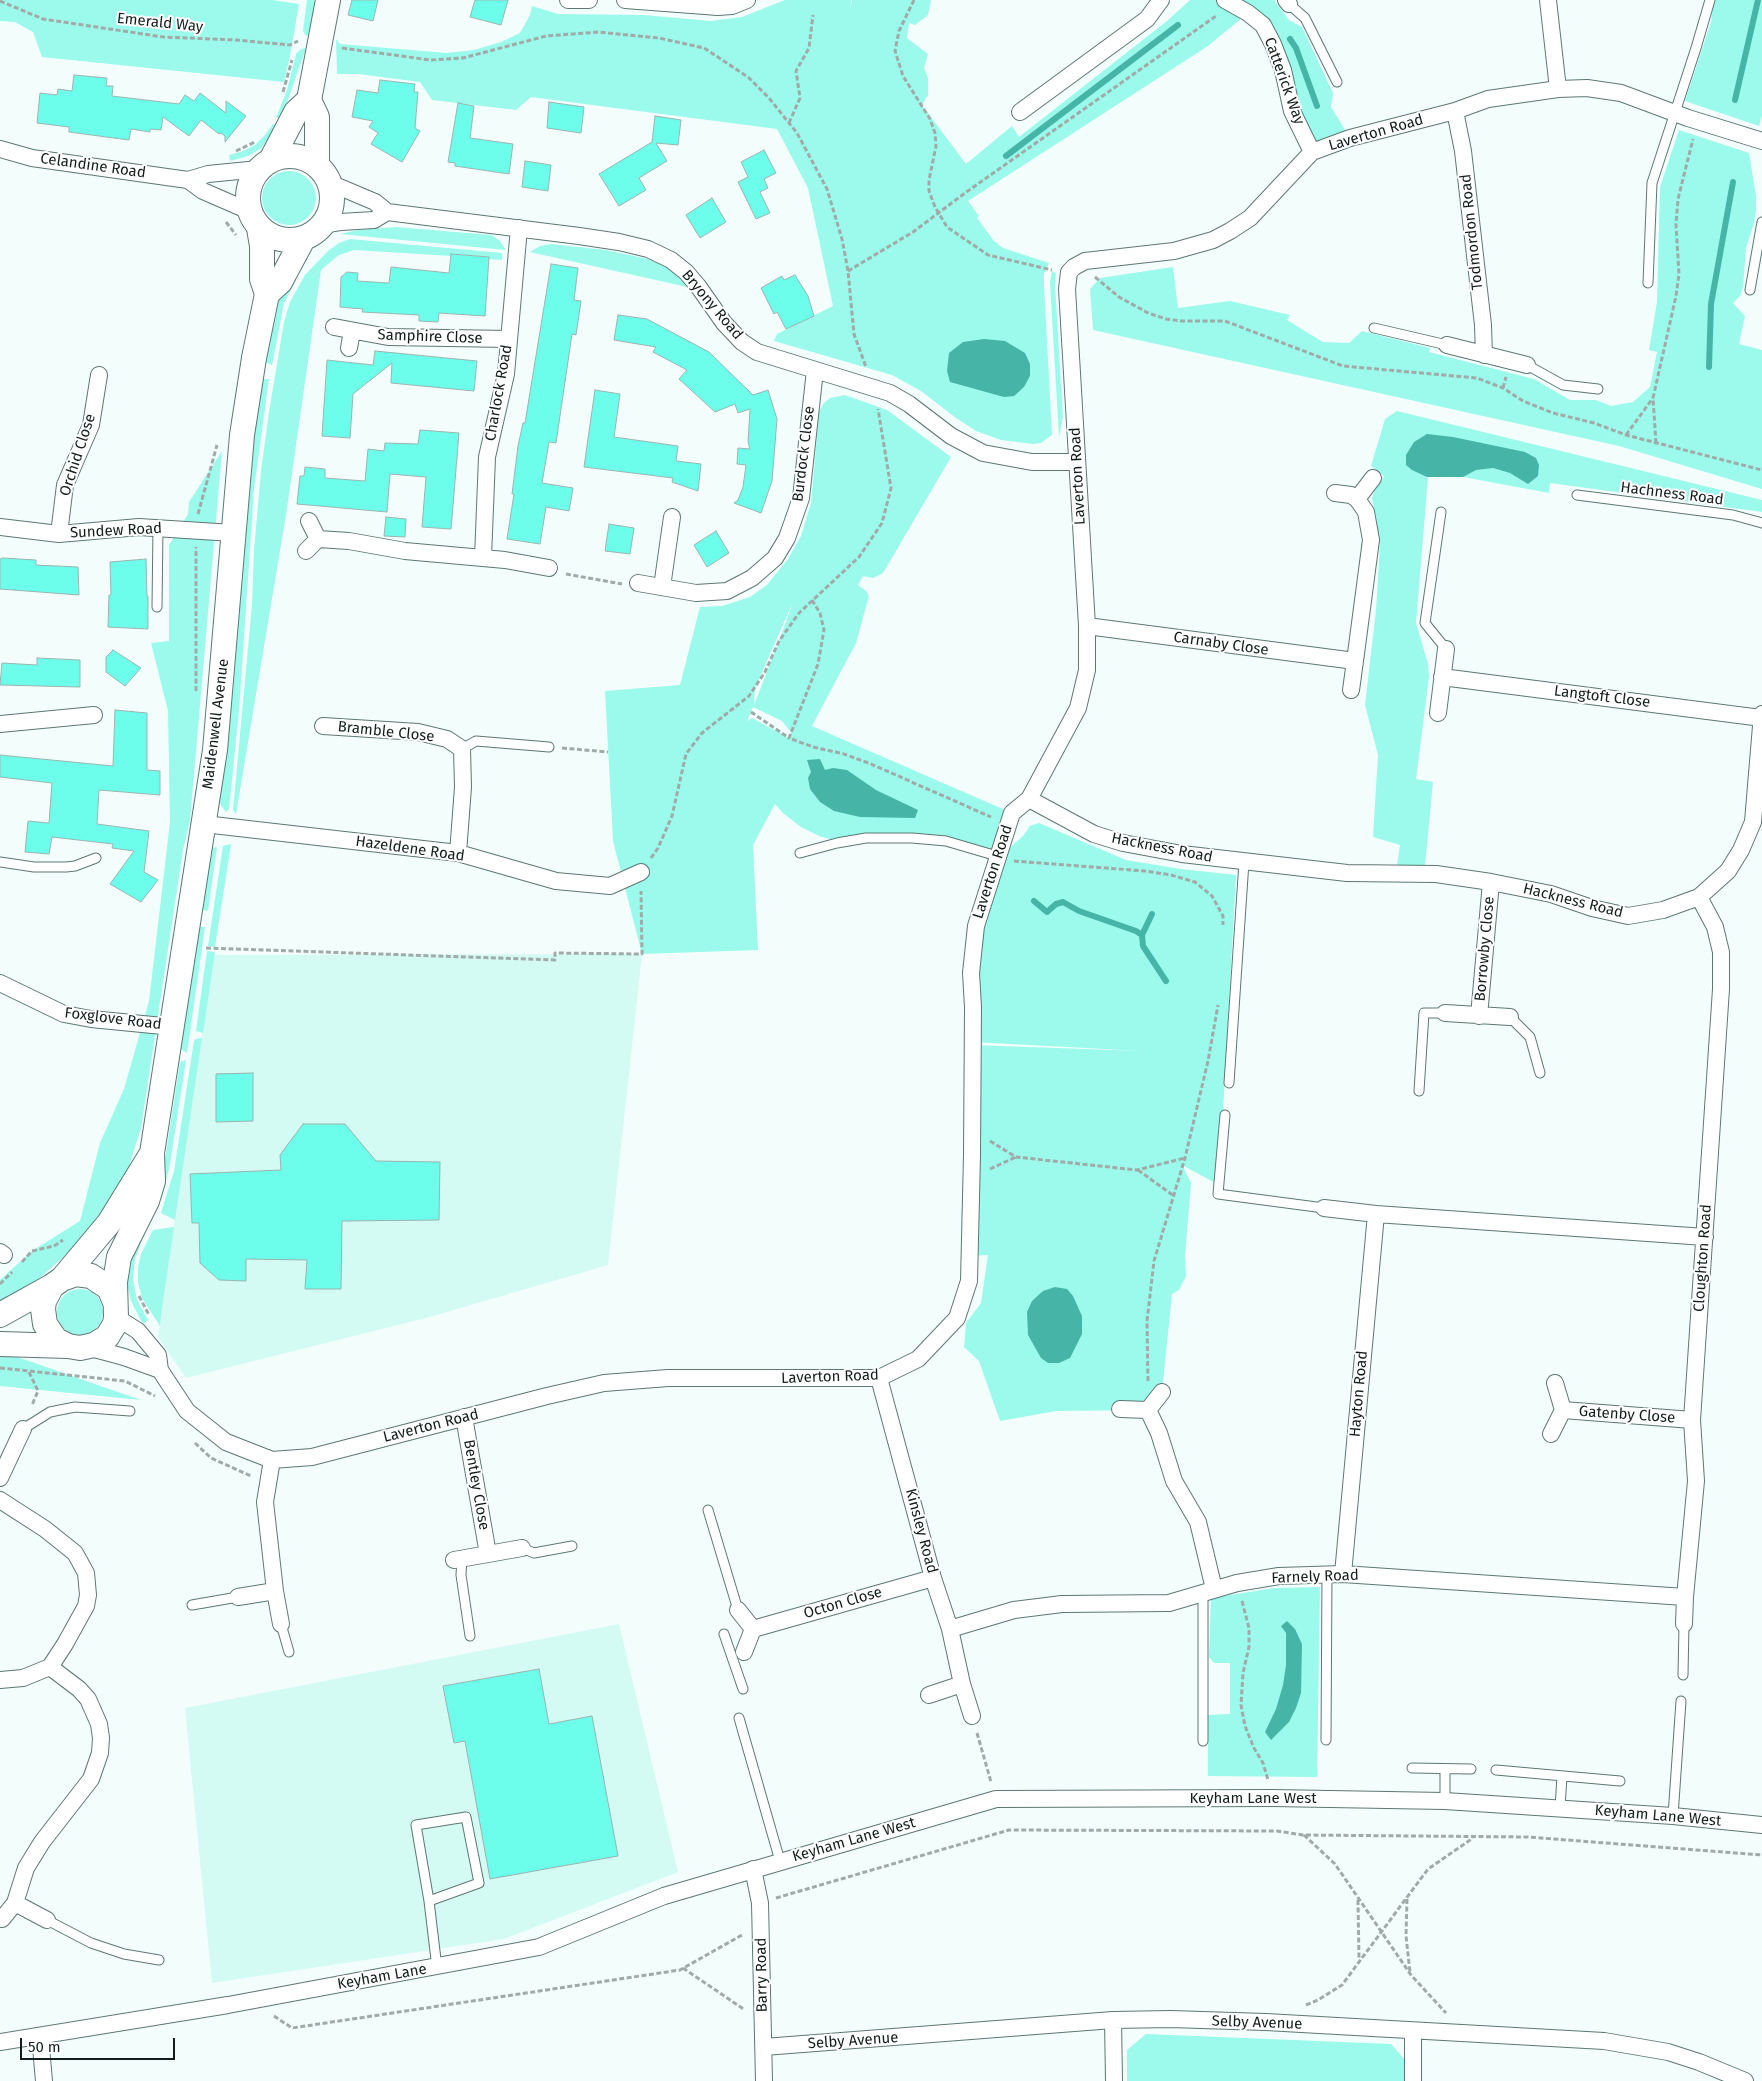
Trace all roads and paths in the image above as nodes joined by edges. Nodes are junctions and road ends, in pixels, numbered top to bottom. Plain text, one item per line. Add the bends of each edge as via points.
1 (328, 0) edge
2 (568, 0) edge
3 (589, 0) edge
4 (625, 0) edge
5 (747, 0) edge
6 (914, 0) edge
7 (1161, 0) edge
8 (1548, 0) edge
9 (1710, 0) edge
10 (0, 1) edge
11 (1229, 2) edge
12 (1287, 2) edge
13 (814, 15) dead end
14 (319, 44) junction
15 (1337, 82) dead end
16 (1558, 89) junction
17 (309, 100) junction
18 (1455, 111) junction
19 (1020, 112) dead end
20 (1675, 112) junction
21 (1697, 121) junction
22 (789, 123) dead end
23 (1762, 141) edge
24 (0, 149) edge
25 (1312, 152) junction
26 (265, 164) junction
27 (323, 174) junction
28 (188, 180) junction
29 (387, 212) junction
30 (938, 213) junction
31 (254, 220) junction
32 (1762, 222) edge
33 (322, 225) junction
34 (519, 228) junction
35 (303, 239) junction
36 (1081, 263) junction
37 (848, 271) dead end
38 (1068, 275) junction
39 (1648, 283) dead end
40 (1750, 290) dead end
41 (267, 294) junction
42 (334, 327) dead end
43 (1374, 328) dead end
44 (352, 331) junction
45 (509, 339) junction
46 (1447, 345) joint
47 (349, 348) dead end
48 (1484, 355) junction
49 (1527, 365) joint
50 (814, 370) junction
51 (99, 375) dead end
52 (1598, 389) dead end
53 (1653, 398) junction
54 (1626, 435) junction
55 (220, 437) dead end
56 (1656, 443) junction
57 (1077, 462) junction
58 (1762, 470) edge
59 (1373, 478) dead end
60 (1335, 493) dead end
61 (1577, 495) dead end
62 (1357, 499) junction
63 (1441, 512) dead end
64 (672, 517) dead end
65 (309, 521) dead end
66 (1762, 523) edge
67 (0, 527) edge
68 (158, 528) junction
69 (196, 530) junction
70 (233, 533) junction
71 (59, 534) junction
72 (318, 539) junction
73 (306, 551) dead end
74 (483, 558) junction
75 (549, 568) joint
76 (638, 583) joint
77 (662, 587) junction
78 (812, 600) dead end
79 (157, 607) dead end
80 (1087, 626) junction
81 (1446, 649) joint
82 (1355, 662) junction
83 (1442, 677) junction
84 (1351, 690) dead end
85 (196, 697) dead end
86 (751, 712) dead end
87 (1438, 713) dead end
88 (1762, 714) edge
89 (94, 715) dead end
90 (1762, 718) edge
91 (0, 724) edge
92 (323, 726) dead end
93 (789, 738) junction
94 (549, 747) joint
95 (462, 749) junction
96 (608, 752) dead end
97 (1029, 799) junction
98 (204, 824) junction
99 (1008, 824) junction
100 (458, 853) junction
101 (800, 853) dead end
102 (96, 858) dead end
103 (997, 858) junction
104 (0, 862) edge
105 (1244, 862) junction
106 (641, 872) joint
107 (1490, 882) junction
108 (1699, 897) junction
109 (1224, 931) dead end
110 (206, 948) dead end
111 (0, 983) edge
112 (1218, 1002) dead end
113 (1445, 1013) joint
114 (1479, 1016) junction
115 (1510, 1017) joint
116 (173, 1027) junction
117 (1540, 1073) dead end
118 (1229, 1083) dead end
119 (1419, 1091) dead end
120 (1225, 1115) dead end
121 (972, 1130) junction
122 (152, 1153) junction
123 (1016, 1157) junction
124 (1185, 1158) junction
125 (1137, 1170) junction
126 (972, 1178) junction
127 (1174, 1196) junction
128 (1324, 1208) joint
129 (1376, 1214) junction
130 (1705, 1237) junction
131 (57, 1283) junction
132 (116, 1309) junction
133 (0, 1315) edge
134 (0, 1344) edge
135 (77, 1347) junction
136 (0, 1368) edge
137 (160, 1370) junction
138 (29, 1372) junction
139 (879, 1378) junction
140 (1555, 1383) dead end
141 (1162, 1392) dead end
142 (160, 1402) dead end
143 (1120, 1409) dead end
144 (1148, 1410) junction
145 (1563, 1410) junction
146 (130, 1411) dead end
147 (464, 1417) junction
148 (1692, 1420) junction
149 (23, 1429) junction
150 (1551, 1434) dead end
151 (194, 1443) dead end
152 (272, 1460) junction
153 (0, 1478) edge
154 (268, 1478) junction
155 (0, 1500) edge
156 (708, 1510) dead end
157 (572, 1546) dead end
158 (522, 1548) joint
159 (488, 1554) junction
160 (458, 1559) joint
161 (1335, 1574) junction
162 (933, 1578) junction
163 (1237, 1583) junction
164 (275, 1591) junction
165 (1208, 1591) junction
166 (238, 1597) joint
167 (1685, 1597) junction
168 (192, 1605) dead end
169 (738, 1610) joint
170 (282, 1624) joint
171 (1684, 1624) joint
172 (753, 1629) junction
173 (950, 1629) junction
174 (724, 1634) dead end
175 (470, 1636) dead end
176 (290, 1652) dead end
177 (737, 1654) junction
178 (50, 1667) junction
179 (1683, 1675) dead end
180 (0, 1680) edge
181 (962, 1684) junction
182 (742, 1689) dead end
183 (929, 1695) dead end
184 (1681, 1701) dead end
185 (972, 1716) joint
186 (739, 1718) dead end
187 (1326, 1740) dead end
188 (1203, 1741) dead end
189 (1412, 1768) dead end
190 (1445, 1769) junction
191 (1471, 1769) dead end
192 (1496, 1770) dead end
193 (1562, 1776) junction
194 (1620, 1781) dead end
195 (1272, 1798) junction
196 (996, 1799) junction
197 (1445, 1801) junction
198 (1560, 1808) junction
199 (1673, 1816) junction
200 (1762, 1825) edge
201 (1303, 1835) junction
202 (1474, 1836) junction
203 (1762, 1855) edge
204 (780, 1861) junction
205 (753, 1869) junction
206 (1406, 1898) junction
207 (1358, 1899) junction
208 (429, 1901) junction
209 (15, 1903) junction
210 (760, 1903) junction
211 (2, 1920) dead end
212 (47, 1920) joint
213 (1381, 1931) junction
214 (749, 1932) dead end
215 (159, 1960) dead end
216 (1359, 1960) junction
217 (437, 1968) junction
218 (683, 1968) junction
219 (1411, 1975) junction
220 (1301, 2008) dead end
221 (269, 2012) dead end
222 (1113, 2020) junction
223 (763, 2022) junction
224 (1414, 2030) junction
225 (1474, 2034) junction
226 (40, 2036) junction
227 (0, 2042) edge
228 (764, 2047) junction
229 (44, 2081) edge
230 (764, 2081) edge
231 (1114, 2081) edge
232 (1413, 2081) edge
233 (1745, 2081) edge

1 - 14 street
2 - 3 street
4 - 5 street via 718,7
6 - 30 path via 899,31 895,51 905,80 930,119 935,133 929,186
7 - 19 street via 1148,19
8 - 16 street
9 - 20 lane
10 - 14 path, Emerald Way via 43,19 163,37 290,46 297,40
11 - 25 street, Catterick Way via 1263,25 1283,70 1292,110
11 - 30 path
12 - 15 lane via 1305,18
13 - 22 path via 809,48 796,71 800,98
14 - 17 street
16 - 18 street, Laverton Road via 1488,99
16 - 20 street, Laverton Road via 1587,88 1621,93
17 - 26 street, Maidenwell Avenue via 296,112
17 - 27 street via 317,117
18 - 25 street, Laverton Road via 1350,138
18 - 48 street, Todmordon Road via 1463,151
20 - 21 street, Laverton Road
20 - 39 lane via 1652,183
21 - 23 street, Laverton Road
21 - 53 path via 1678,199 1679,274
24 - 28 street, Celandine Road via 32,158
25 - 36 street, Laverton Road via 1250,218 1230,231 1190,248
26 - 27 street via 283,156 295,156 306,159
26 - 28 street, Celandine Road
26 - 31 street, Maidenwell Avenue via 248,189 247,200
27 - 29 street, Bryony Road
27 - 33 street via 332,201 328,218
28 - 31 street, Celandine Road
29 - 33 street, Bryony Road via 374,220
29 - 34 street, Bryony Road
30 - 37 path
30 - 38 path via 951,230 988,255
31 - 35 street via 265,233 279,239
31 - 41 street, Maidenwell Avenue via 262,246 262,279
32 - 40 lane
33 - 35 street
34 - 45 street, Charlock Road
34 - 50 street, Bryony Road via 626,243 665,256 686,272 724,323 746,345 768,356
35 - 41 street via 280,282
36 - 38 street
36 - 54 path via 1110,292 1166,319 1225,321 1343,366 1477,378 1553,413
38 - 57 street, Laverton Road
41 - 70 street, Maidenwell Avenue via 242,435
42 - 44 street, Samphire Close
43 - 46 lane
44 - 45 street, Samphire Close via 388,336
44 - 47 street
45 - 74 street, Charlock Road via 504,387 488,457
46 - 48 street
48 - 49 street
49 - 52 lane via 1563,385
50 - 57 street, Bryony Road via 890,393 983,454 1032,462
50 - 77 street, Burdock Close via 801,498 791,528 778,552 765,568 730,590 702,593
51 - 71 street, Orchid Close via 91,425 65,485
53 - 54 path
53 - 56 path
54 - 56 path
55 - 69 path via 205,485
56 - 58 path
57 - 80 street, Laverton Road
59 - 62 street
60 - 62 street
61 - 66 lane, Hachness Road via 1733,516
62 - 82 street via 1366,512 1370,540
63 - 81 lane via 1426,623
64 - 77 street
65 - 72 street
67 - 71 street, Sundew Road
68 - 69 street, Sundew Road
68 - 71 street, Sundew Road
68 - 79 lane
69 - 70 street, Sundew Road
69 - 85 path
70 - 98 street, Maidenwell Avenue via 222,676
72 - 73 street
72 - 74 street
74 - 75 street
75 - 76 path via 560,573 626,584
76 - 77 street, Burdock Close
78 - 93 path via 820,613 824,630 818,664
80 - 82 street, Carnaby Close
80 - 97 street, Laverton Road via 1087,670 1078,708
81 - 83 street
82 - 84 street
83 - 87 street
83 - 90 street, Langtoft Close
86 - 93 path
88 - 90 street, Hackness Road
89 - 91 street
90 - 108 street, Hackness Road via 1753,822 1728,870
92 - 95 street, Bramble Close via 418,732 448,739
93 - 99 path via 871,764
94 - 95 lane via 476,741
94 - 96 path
95 - 100 street
97 - 99 street, Laverton Road via 1012,813
97 - 105 street, Hackness Road via 1094,834 1123,843
98 - 100 street, Hazeldene Road
98 - 116 street, Maidenwell Avenue
99 - 103 street, Laverton Road
100 - 106 street, Hazeldene Road via 556,881 610,886
101 - 103 lane via 866,838 912,838 946,841
102 - 104 lane via 66,867
103 - 109 path via 1145,871 1195,882 1212,896 1223,916
103 - 121 street, Laverton Road via 976,926 971,973
105 - 107 street, Hackness Road via 1347,873 1436,874
105 - 118 lane
106 - 110 path via 642,954 555,952 555,960
107 - 108 street, Hackness Road via 1551,894 1628,916 1663,910
107 - 114 street, Borrowby Close
108 - 130 street, Cloughton Road via 1715,927 1721,952
111 - 116 street, Foxglove Road via 64,1014
112 - 124 path
113 - 114 street, Borrowby Close
113 - 119 lane via 1424,1013
114 - 115 street, Borrowby Close
115 - 117 lane via 1530,1037
116 - 122 street, Maidenwell Avenue
120 - 128 lane via 1218,1194
121 - 123 path
121 - 126 street, Laverton Road
122 - 131 street, Maidenwell Avenue via 109,1223
122 - 132 street, Maidenwell Avenue via 153,1181 147,1201 119,1257 115,1275
123 - 125 path
123 - 126 path
124 - 125 path
124 - 127 path
125 - 127 path
126 - 139 street, Laverton Road via 969,1281 957,1318 918,1359
127 - 144 path via 1153,1271 1147,1321
128 - 129 street
129 - 130 street
129 - 161 street, Hayton Road
130 - 148 street, Cloughton Road
131 - 132 street, Maidenwell Avenue via 76,1274 90,1276 109,1288
131 - 133 street, Maidenwell Avenue
131 - 135 street, Maidenwell Avenue via 44,1301 45,1324 56,1340
132 - 135 street, Maidenwell Avenue via 114,1324 106,1337 94,1345
132 - 137 street, Laverton Road via 158,1355
134 - 135 street
135 - 137 street via 124,1357
136 - 138 path
137 - 152 street, Laverton Road via 187,1411 226,1442
138 - 142 path via 125,1381 155,1396
138 - 149 path via 38,1391
139 - 147 street, Laverton Road via 668,1378 604,1383
139 - 162 street, Kinsley Road
140 - 145 street, Gatenby Close
141 - 144 street
143 - 144 street
144 - 165 street via 1159,1432 1174,1481 1198,1522
145 - 148 street, Gatenby Close
145 - 150 street, Gatenby Close
146 - 149 lane via 75,1407 50,1412
147 - 152 street, Laverton Road via 312,1457
147 - 159 street, Bentley Close
148 - 167 street, Cloughton Road via 1696,1481
149 - 153 street
151 - 154 path via 219,1462 253,1477
152 - 154 street
154 - 164 street via 265,1502
155 - 178 street via 75,1553 86,1573 86,1606
156 - 169 lane
157 - 158 lane via 534,1553
158 - 159 street
159 - 160 street
160 - 175 lane
161 - 163 street, Farnely Road via 1279,1576
161 - 167 street, Farnely Road
161 - 187 lane
162 - 172 street, Octon Close
162 - 173 street, Kinsley Road
163 - 165 street, Farnely Road
163 - 195 path via 1249,1628 1241,1704 1245,1726 1263,1763
164 - 166 street
164 - 170 street
165 - 173 street, Farnely Road via 1168,1603 1062,1604 1014,1610
165 - 188 lane
166 - 168 lane
167 - 171 street, Cloughton Road
169 - 172 street
170 - 176 lane
171 - 179 lane
172 - 177 street
173 - 181 street, Kinsley Road
174 - 177 lane
177 - 182 lane
178 - 180 street via 23,1678
178 - 209 street via 88,1699 99,1724 100,1753 91,1779 26,1868
181 - 183 street
181 - 185 street, Kinsley Road
184 - 199 lane
185 - 196 path
186 - 204 lane
189 - 190 lane
190 - 191 lane
190 - 197 lane
192 - 193 lane
193 - 194 lane
193 - 198 lane
195 - 196 street, Keyham Lane West
195 - 197 street, Keyham Lane West
196 - 204 street, Keyham Lane West
197 - 198 street, Keyham Lane West
198 - 199 street, Keyham Lane West
199 - 200 street, Keyham Lane West
201 - 202 path
201 - 207 path via 1335,1864
201 - 210 path via 1277,1830 1009,1830
202 - 203 path via 1528,1837
202 - 206 path via 1428,1869
204 - 205 street, Keyham Lane West
205 - 210 street, Barry Road
205 - 217 street, Keyham Lane via 664,1896 539,1947
206 - 213 path
206 - 219 path
207 - 213 path
207 - 216 path
208 - 208 lane via 416,1825 466,1817 479,1884
208 - 217 lane
209 - 211 street
209 - 212 street
210 - 223 street, Barry Road
212 - 215 lane via 100,1946
213 - 216 path
213 - 219 path
214 - 218 path
216 - 220 path via 1342,1984
217 - 226 street, Keyham Lane
218 - 221 path via 292,2028
218 - 223 path
219 - 225 path via 1445,2012
222 - 224 street, Selby Avenue via 1266,2022
222 - 228 street, Selby Avenue
222 - 231 street
223 - 228 street, Barry Road
224 - 225 street, Selby Avenue
224 - 232 street
225 - 233 street, Selby Avenue via 1636,2045 1699,2062
226 - 227 street, Keyham Lane
226 - 229 street
228 - 230 street, Barry Road

